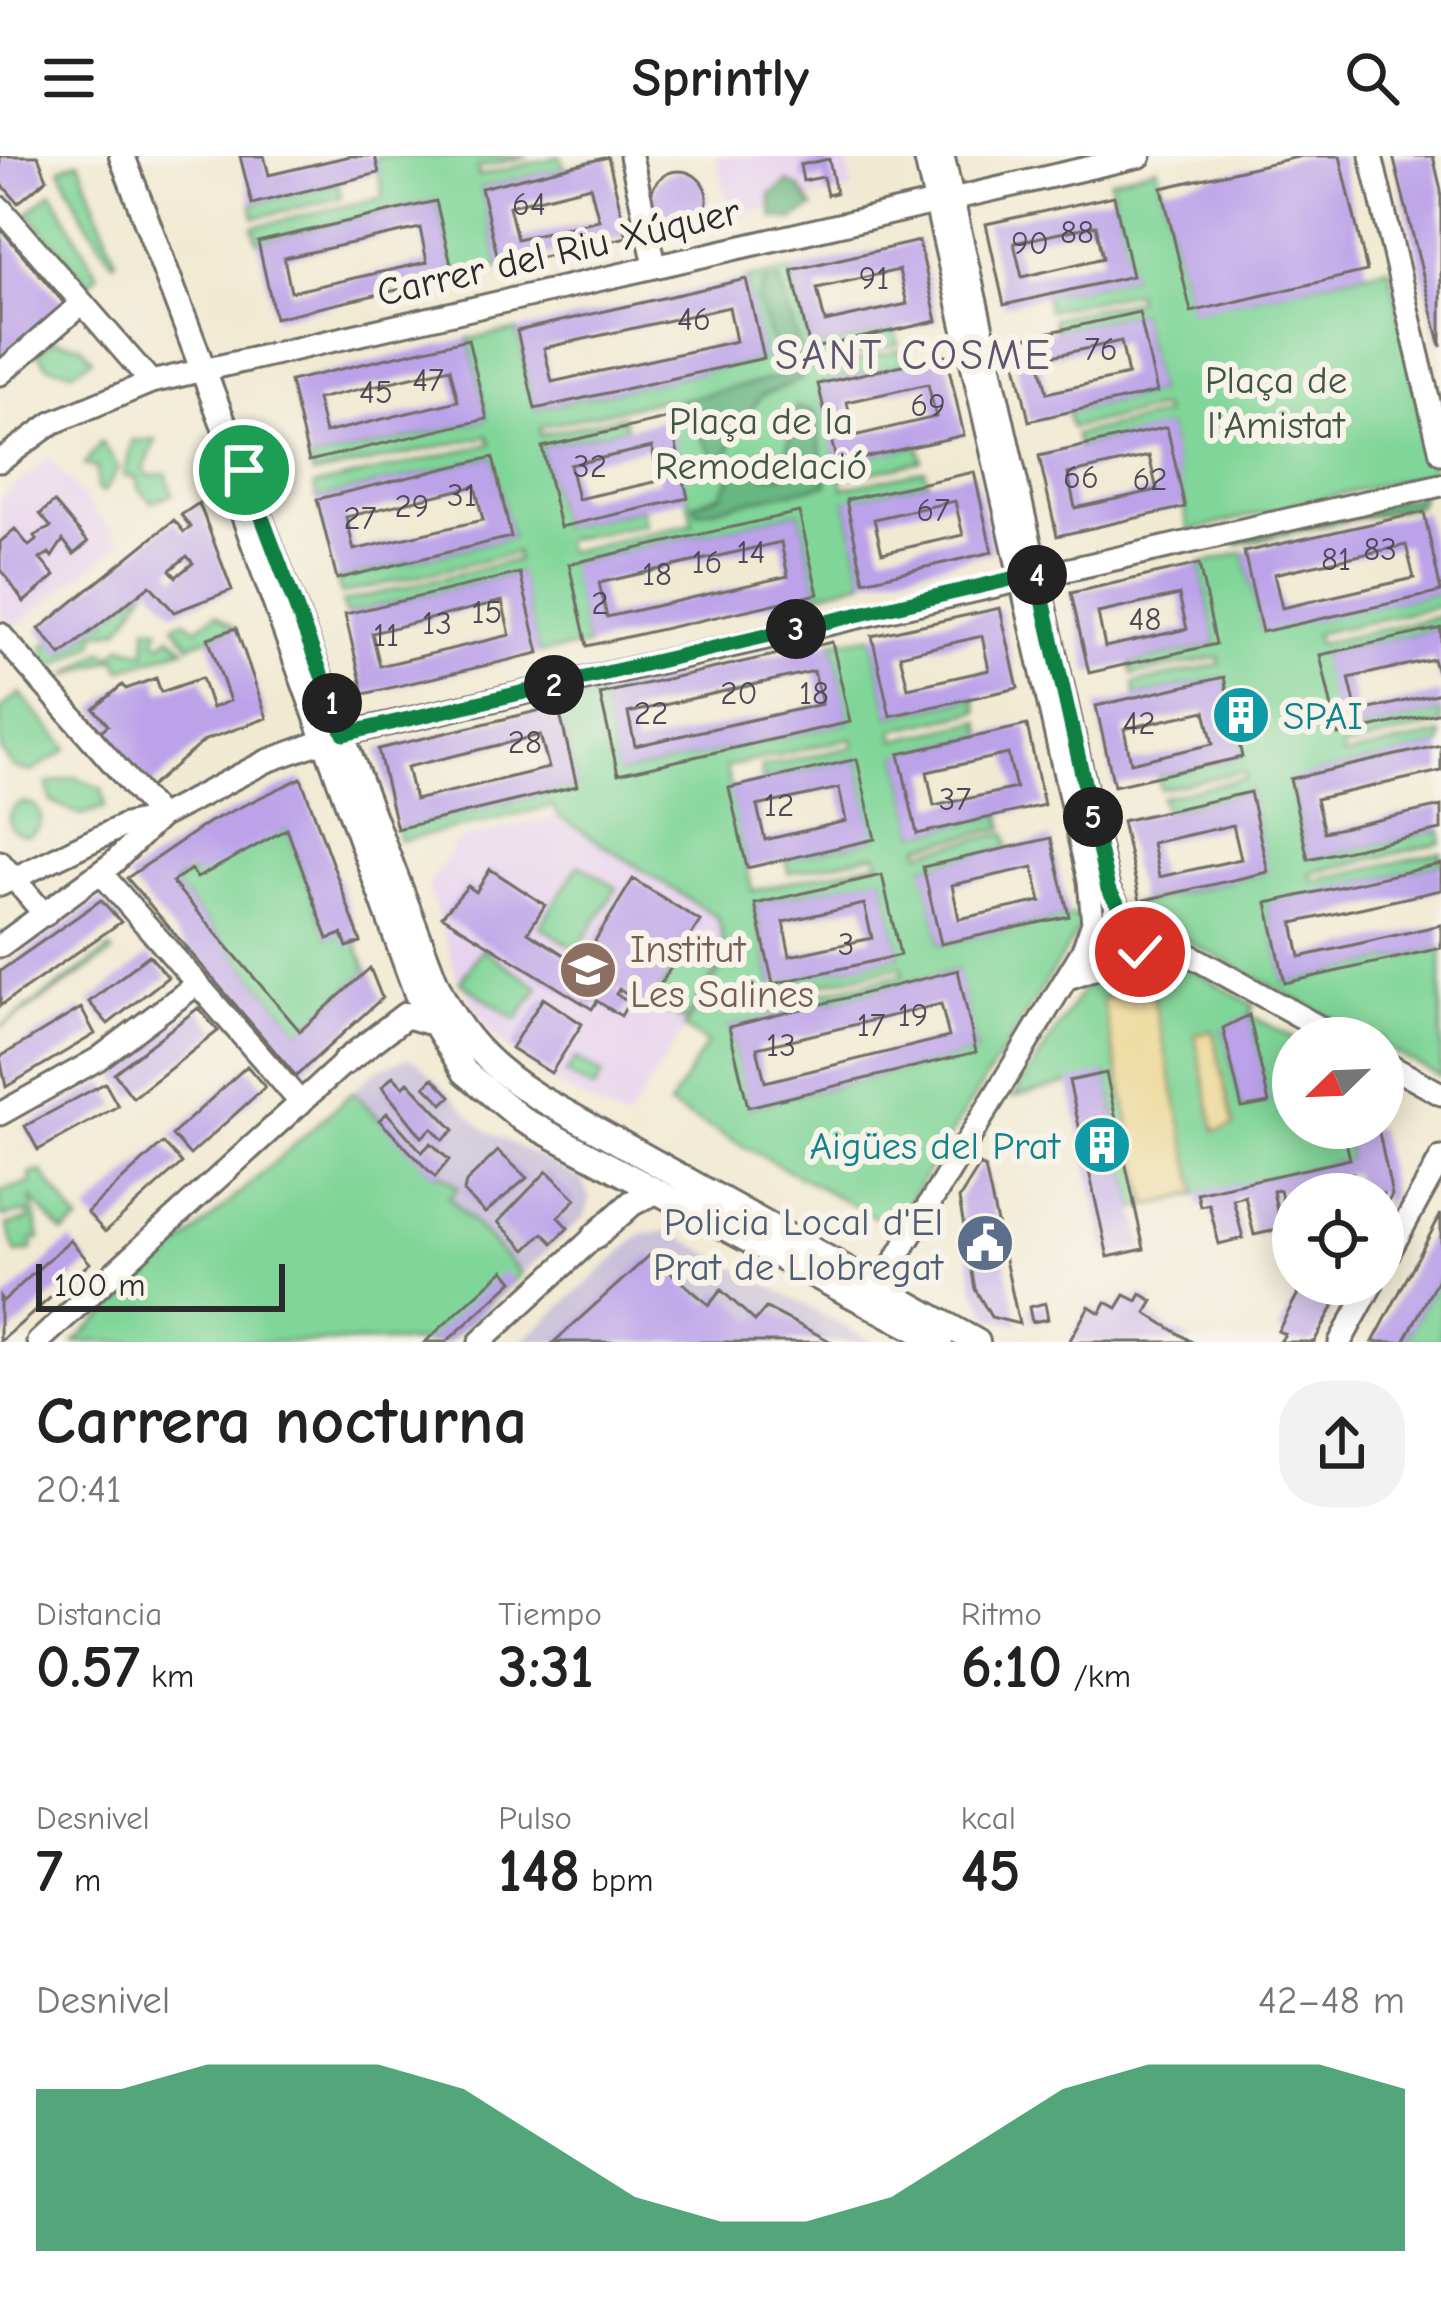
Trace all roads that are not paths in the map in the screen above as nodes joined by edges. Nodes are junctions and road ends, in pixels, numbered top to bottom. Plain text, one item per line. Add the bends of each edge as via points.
1 (122, 156) edge
2 (631, 156) edge
3 (925, 156) edge
4 (943, 156) edge
5 (1140, 156) edge
6 (1371, 156) edge
7 (944, 202) junction
8 (0, 208) edge
9 (655, 266) junction
10 (74, 311) dead end
11 (203, 370) junction
12 (0, 374) edge
13 (152, 382) junction
14 (1441, 453) edge
15 (0, 461) edge
16 (1441, 485) edge
17 (1028, 575) junction
18 (0, 634) edge
19 (334, 737) junction
20 (160, 817) junction
21 (101, 873) junction
22 (5, 875) edge
23 (45, 915) junction
24 (1127, 917) junction
25 (1091, 930) junction
26 (0, 946) edge
27 (1186, 955) junction
28 (1118, 959) junction
29 (405, 962) junction
30 (1066, 981) junction
31 (197, 984) junction
32 (1300, 1017) edge
33 (431, 1021) junction
34 (345, 1062) junction
35 (493, 1066) junction
36 (465, 1072) junction
37 (1404, 1074) edge
38 (1441, 1094) edge
39 (301, 1103) junction
40 (0, 1114) edge
41 (1441, 1158) edge
42 (656, 1191) junction
43 (1404, 1225) edge
44 (595, 1236) joint
45 (874, 1294) junction
46 (1360, 1305) edge
47 (38, 1342) edge
48 (480, 1342) edge
49 (940, 1342) edge
50 (977, 1342) edge
51 (1340, 1342) edge

1 - 11 main road
2 - 9 street
3 - 7 street
4 - 7 street
5 - 7 street, Carrer del Riu Xúquer
6 - 14 street
7 - 9 street, Carrer del Riu Xúquer
7 - 17 street
8 - 13 street
9 - 11 street, Carrer del Riu Xúquer
10 - 12 street
11 - 13 street, Carrer del Riu Xúquer
11 - 19 main road
13 - 15 street, Carrer del Riu Xúquer via 52,423
16 - 17 street
17 - 19 street
17 - 24 street via 1108,889
17 - 25 street via 1089,881
18 - 20 street
19 - 20 street via 267,761
19 - 29 main road
19 - 35 main road via 445,1005
20 - 21 street
20 - 22 street
21 - 23 street
21 - 31 street
22 - 23 street
23 - 26 street
24 - 25 street via 1107,914
24 - 27 street
24 - 28 street via 1137,934
25 - 28 street via 1094,953
25 - 30 street
27 - 28 street via 1160,949
27 - 32 street
28 - 30 street
29 - 33 main road
29 - 34 main road via 400,1002
30 - 45 street
31 - 39 street
31 - 40 street via 98,1059
33 - 34 main road via 398,1018
33 - 35 main road
33 - 36 main road
34 - 36 main road via 412,1025
34 - 39 street
35 - 45 main road
36 - 42 main road via 523,1120
37 - 38 street
39 - 47 street
41 - 43 street
42 - 44 main road
42 - 45 main road
44 - 48 street
45 - 49 main road
45 - 50 main road
46 - 51 street

